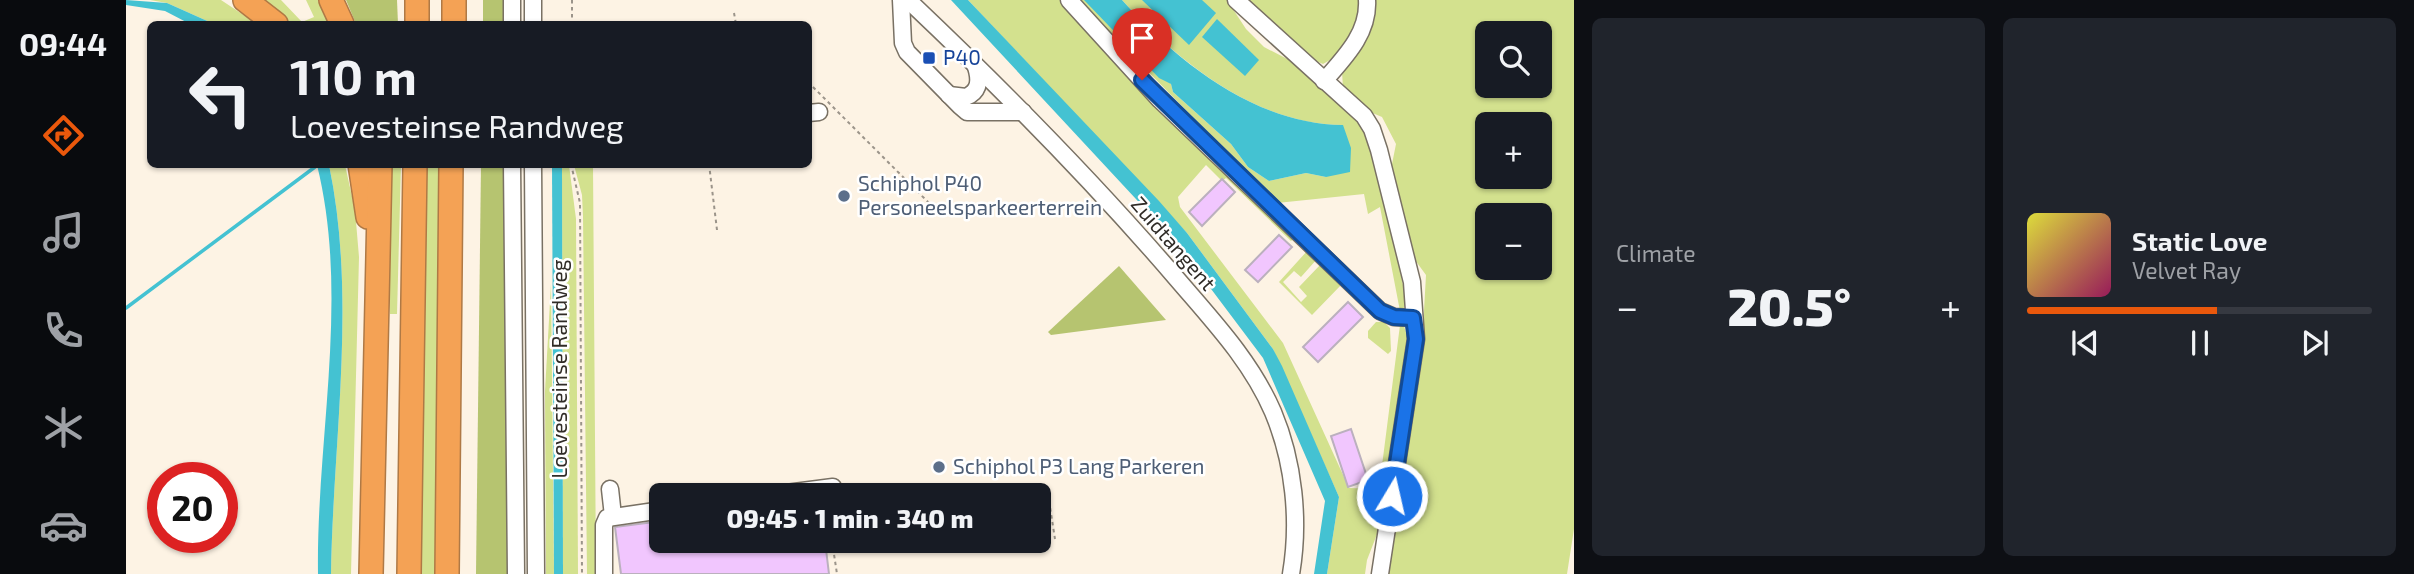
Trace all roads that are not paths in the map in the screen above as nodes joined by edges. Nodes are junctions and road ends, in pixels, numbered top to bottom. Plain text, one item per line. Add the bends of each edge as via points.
1 (245, 0) edge
2 (331, 0) edge
3 (417, 0) edge
4 (454, 0) edge
5 (512, 0) edge
6 (533, 0) edge
7 (901, 0) edge
8 (908, 0) edge
9 (1069, 0) edge
10 (1236, 0) edge
11 (1367, 0) edge
12 (272, 21) edge
13 (341, 21) edge
14 (417, 21) edge
15 (454, 21) edge
16 (512, 21) edge
17 (533, 21) edge
18 (941, 31) junction
19 (903, 34) junction
20 (976, 67) junction
21 (1324, 81) junction
22 (950, 95) junction
23 (1023, 112) junction
24 (361, 168) edge
25 (380, 168) edge
26 (415, 168) edge
27 (451, 168) edge
28 (512, 168) edge
29 (533, 168) edge
30 (377, 297) junction
31 (1413, 318) junction
32 (610, 489) dead end
33 (649, 512) edge
34 (613, 516) junction
35 (371, 574) edge
36 (409, 574) edge
37 (447, 574) edge
38 (516, 574) edge
39 (536, 574) edge
40 (604, 574) edge
41 (1292, 574) edge
42 (1380, 574) edge

1 - 12 highway
2 - 13 highway
3 - 14 highway
4 - 15 highway
5 - 16 street
6 - 17 street
7 - 19 street
8 - 18 street, Zuidtangent
9 - 31 street via 1160,100 1380,311
10 - 21 street
11 - 21 street via 1363,30
18 - 19 street via 914,26
18 - 20 street, Zuidtangent
19 - 22 street via 907,52
20 - 22 street via 979,80 975,91 966,97
20 - 23 street, Zuidtangent
21 - 31 street via 1373,129 1412,282
22 - 23 street via 967,111
23 - 41 street, Zuidtangent via 1132,227 1237,349 1259,384 1274,414 1293,487
24 - 30 highway
25 - 30 highway
26 - 36 highway
27 - 37 highway
28 - 38 street
29 - 39 street, Loevesteinse Randweg
30 - 35 highway
31 - 42 street via 1416,339
32 - 34 street
33 - 34 street
34 - 40 street via 604,524

